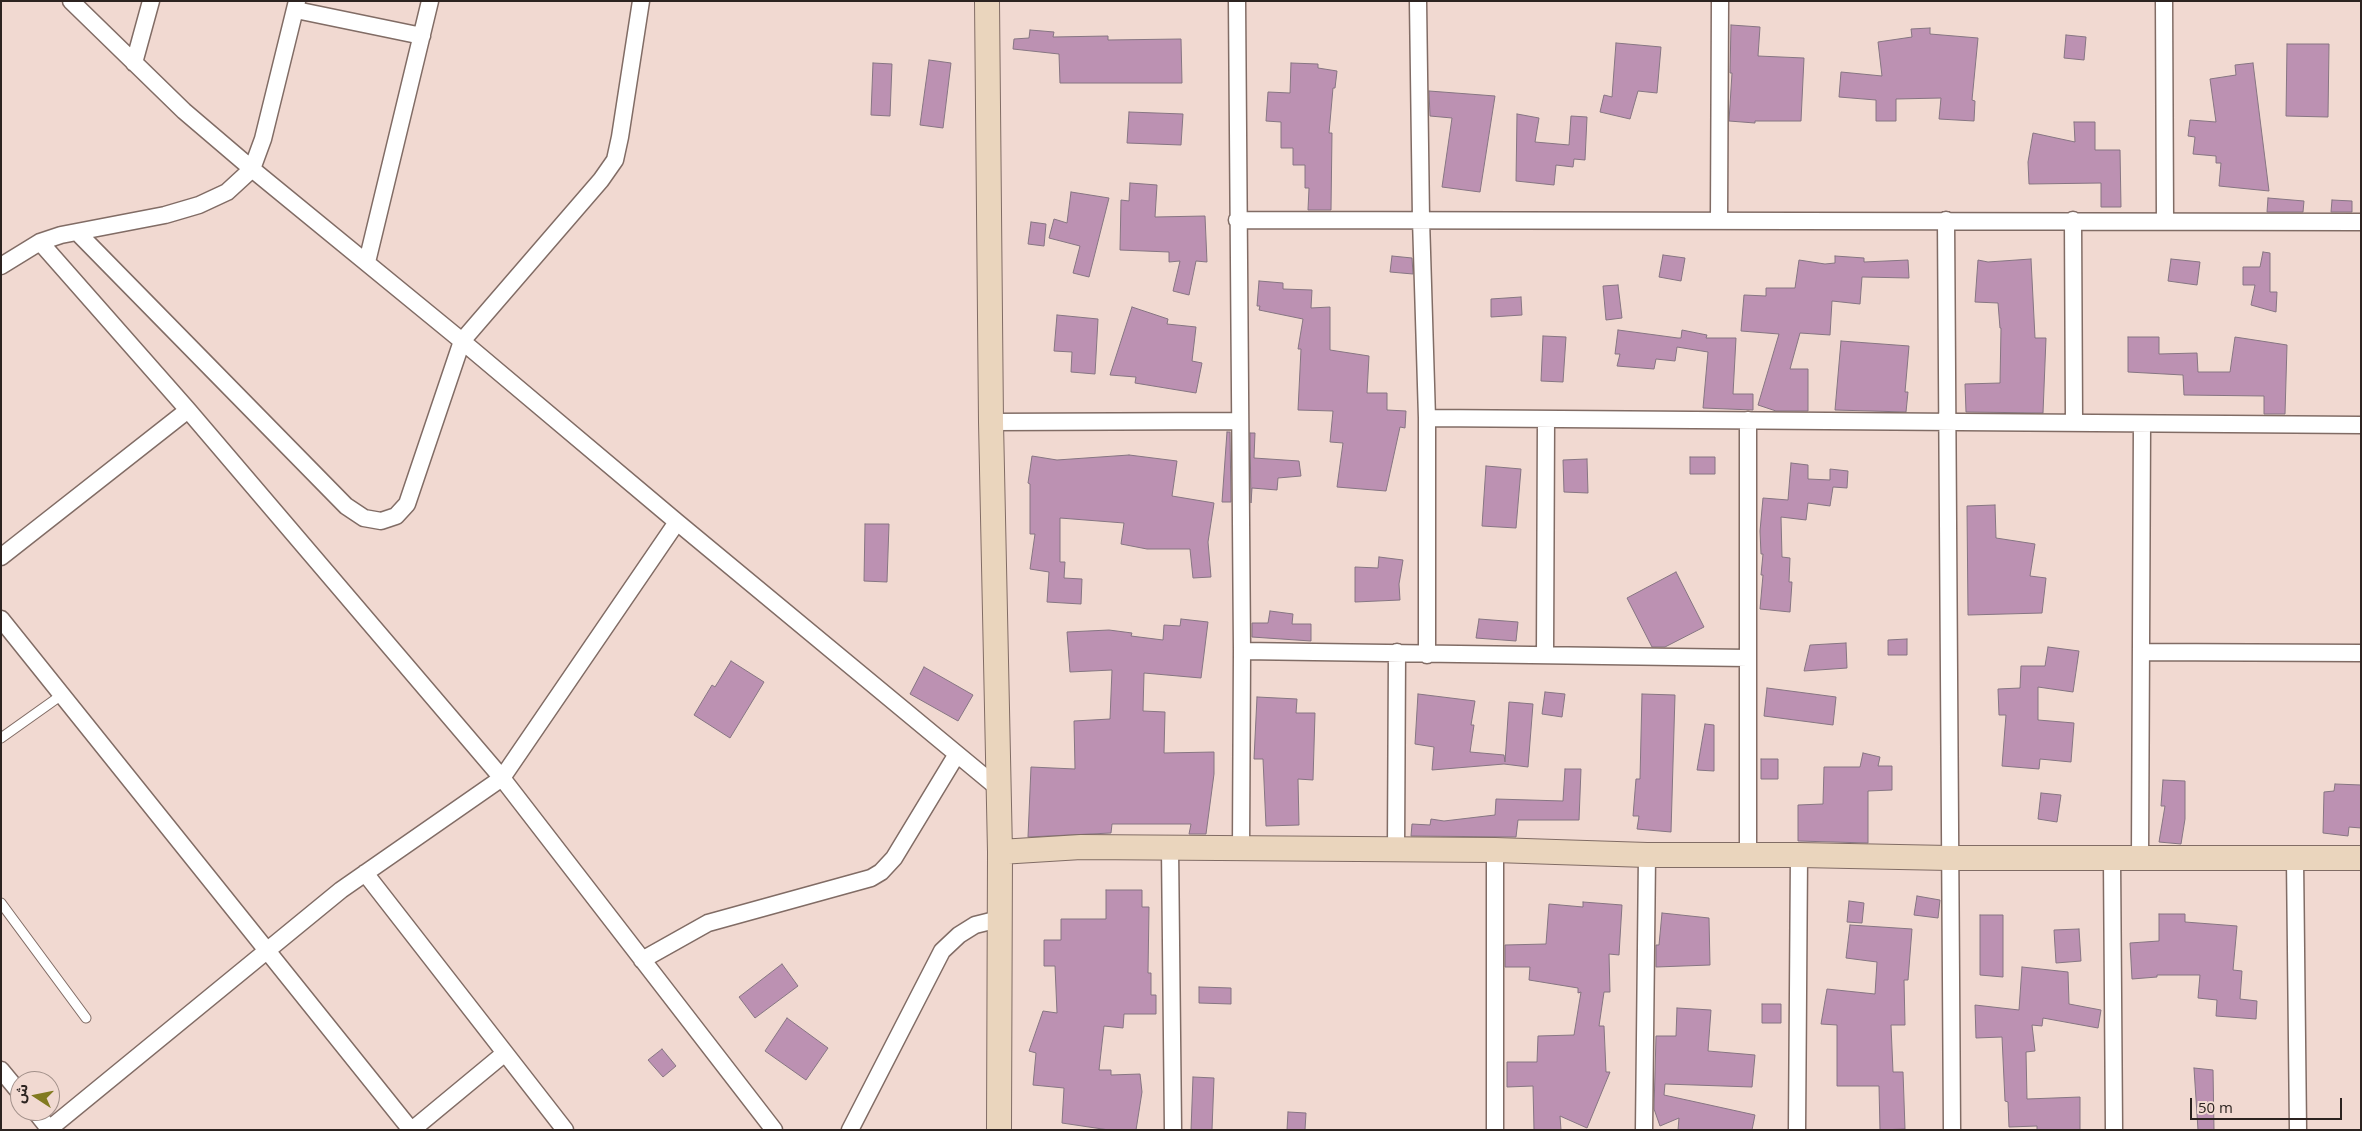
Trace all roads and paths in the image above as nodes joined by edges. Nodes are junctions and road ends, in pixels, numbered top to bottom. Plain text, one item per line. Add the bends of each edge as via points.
1 (71, 1) edge
2 (151, 1) edge
3 (430, 1) edge
4 (641, 1) edge
5 (987, 1) edge
6 (1237, 1) edge
7 (1418, 1) edge
8 (1720, 1) edge
9 (2164, 1) edge
10 (296, 6) edge
11 (422, 36) junction
12 (134, 64) junction
13 (252, 169) junction
14 (1421, 219) junction
15 (1237, 220) junction
16 (1719, 220) junction
17 (1946, 220) junction
18 (2073, 220) junction
19 (2165, 220) junction
20 (2361, 222) edge
21 (77, 232) junction
22 (40, 242) junction
23 (367, 262) junction
24 (1, 266) edge
25 (462, 341) junction
26 (188, 410) junction
27 (1427, 418) junction
28 (1546, 419) junction
29 (1748, 420) junction
30 (1239, 421) junction
31 (2074, 421) junction
32 (991, 422) junction
33 (1948, 422) junction
34 (2142, 424) junction
35 (2361, 425) edge
36 (677, 522) junction
37 (1, 557) edge
38 (1, 619) edge
39 (1242, 651) junction
40 (1397, 652) junction
41 (2141, 652) junction
42 (2361, 653) edge
43 (1427, 654) junction
44 (1545, 654) junction
45 (1748, 658) junction
46 (63, 694) junction
47 (1, 738) edge
48 (957, 754) junction
49 (502, 778) junction
50 (998, 788) junction
51 (1170, 848) junction
52 (1241, 849) junction
53 (1396, 850) junction
54 (1495, 850) junction
55 (1000, 852) junction
56 (1799, 854) junction
57 (1647, 855) junction
58 (1748, 855) junction
59 (1949, 858) junction
60 (2140, 858) junction
61 (2361, 858) edge
62 (2112, 859) junction
63 (2295, 859) junction
64 (365, 873) junction
65 (1, 903) edge
66 (998, 919) junction
67 (269, 950) junction
68 (642, 960) junction
69 (86, 1018) dead end
70 (505, 1053) junction
71 (1, 1070) edge
72 (10, 1081) edge
73 (49, 1129) edge
74 (412, 1130) edge
75 (565, 1130) edge
76 (774, 1130) edge
77 (850, 1130) edge
78 (999, 1130) edge
79 (1173, 1130) edge
80 (1495, 1130) edge
81 (1644, 1130) edge
82 (1797, 1130) edge
83 (1952, 1130) edge
84 (2114, 1130) edge
85 (2298, 1130) edge

1 - 12 street
2 - 12 street
3 - 11 street
4 - 25 street via 615,160
5 - 32 street
6 - 15 street
7 - 14 street
8 - 16 street
9 - 19 street
10 - 11 street
10 - 13 street via 263,139
11 - 23 street
12 - 13 street
13 - 21 street via 227,192 199,205
13 - 23 street
14 - 15 street
14 - 16 street
14 - 27 street
15 - 30 street
16 - 17 street
17 - 18 street
17 - 33 street
18 - 19 street
18 - 31 street
19 - 20 street
21 - 22 street
21 - 25 street via 346,506 364,518 381,521 396,516 407,504
22 - 24 street
22 - 26 street
23 - 25 street
25 - 36 street
26 - 37 street
26 - 49 street
27 - 28 street
27 - 43 street
28 - 29 street
28 - 44 street
29 - 33 street
29 - 45 street
30 - 32 street
30 - 39 street
31 - 33 street
31 - 34 street
32 - 50 street
33 - 59 street
34 - 35 street
34 - 41 street
36 - 48 street
36 - 49 street
38 - 46 street
39 - 40 street
39 - 52 street
40 - 43 street
40 - 53 street
41 - 42 street
41 - 60 street
43 - 44 street
44 - 45 street
45 - 58 street
46 - 47 lane
46 - 67 street
48 - 50 street
48 - 68 street via 894,858 881,872 871,878 708,923
49 - 64 street
49 - 68 street
50 - 55 street
51 - 52 street
51 - 55 street via 1081,847
51 - 79 street
52 - 53 street
53 - 54 street
54 - 57 street
54 - 80 street
55 - 66 street
56 - 58 street
56 - 59 street
56 - 82 street
57 - 58 street
57 - 81 street
59 - 62 street
59 - 83 street
60 - 62 street
60 - 63 street
61 - 63 street
62 - 84 street
63 - 85 street
64 - 67 street
64 - 70 street
65 - 69 lane
66 - 77 street via 975,925 942,951
66 - 78 street
67 - 73 street
67 - 74 street
68 - 76 street
70 - 74 street
70 - 75 street
71 - 72 street

